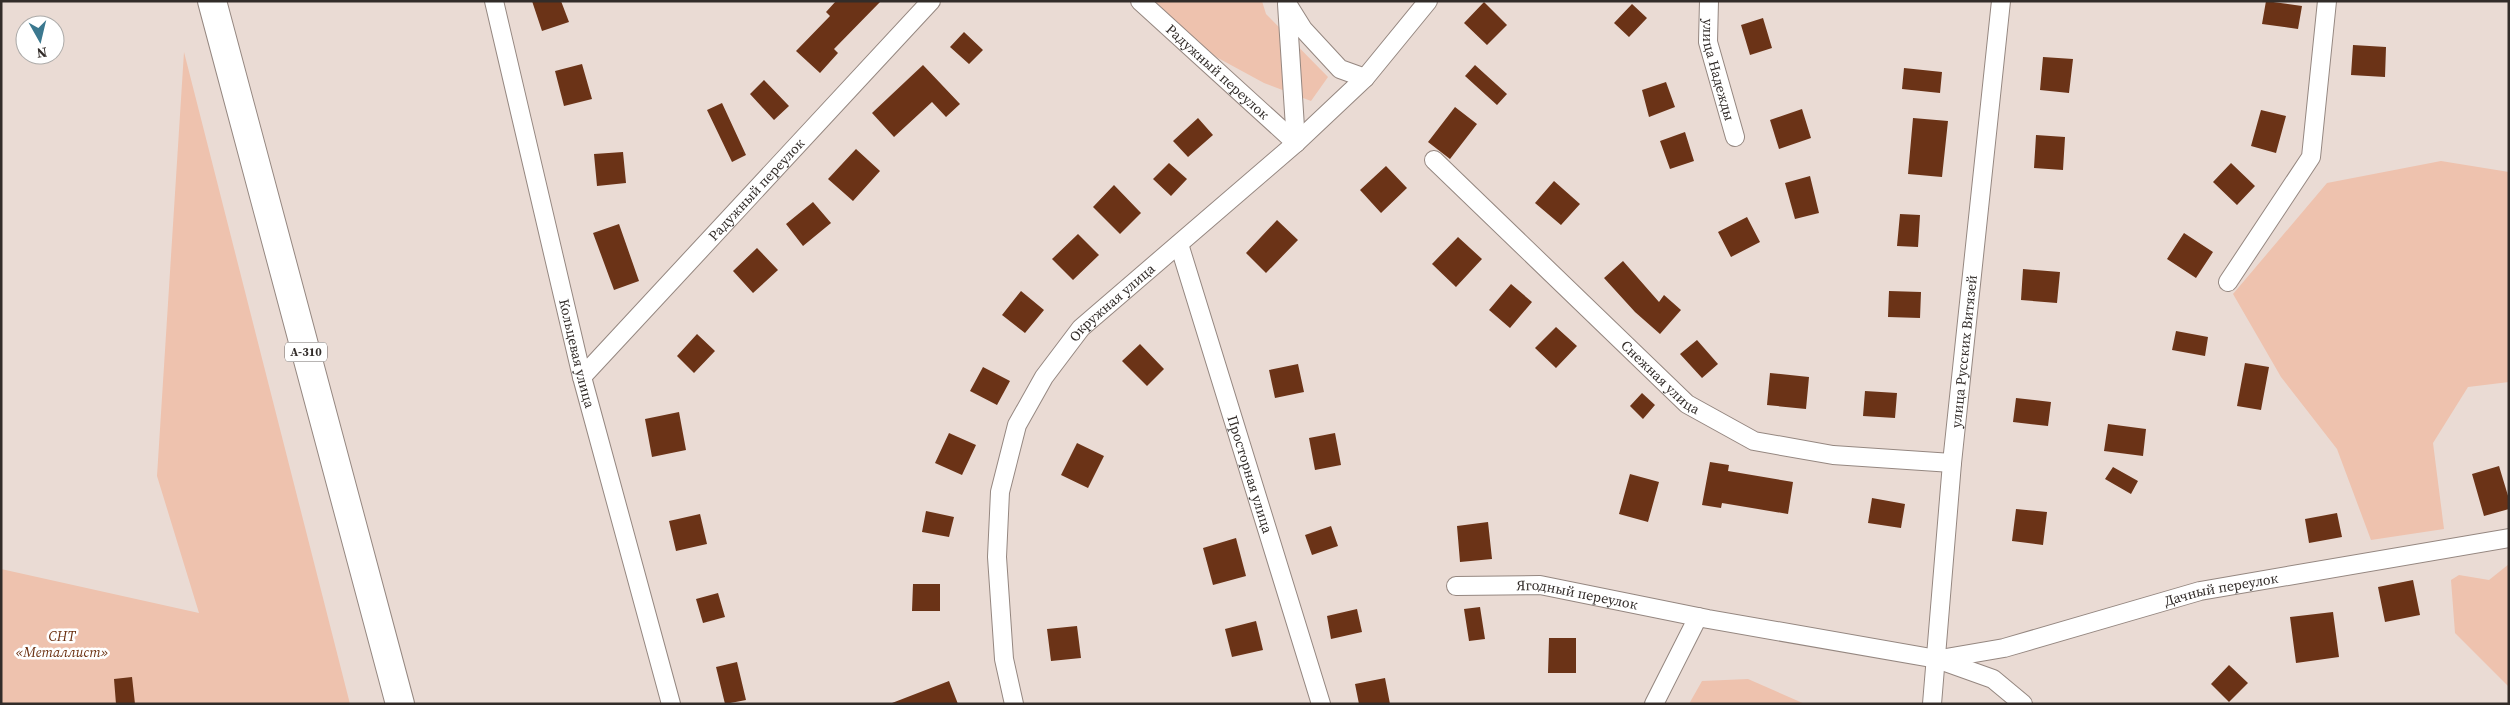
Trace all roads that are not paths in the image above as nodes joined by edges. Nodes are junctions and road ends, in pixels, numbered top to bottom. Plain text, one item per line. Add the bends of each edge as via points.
1 (212, 1) edge
2 (494, 1) edge
3 (931, 1) edge
4 (1140, 1) edge
5 (1428, 1) edge
6 (1709, 1) edge
7 (2001, 1) edge
8 (2327, 1) edge
9 (1286, 2) edge
10 (1365, 78) junction
11 (1735, 137) dead end
12 (1296, 143) junction
13 (1434, 160) dead end
14 (1179, 244) junction
15 (2228, 282) dead end
16 (582, 377) junction
17 (1952, 463) junction
18 (2509, 538) edge
19 (1456, 586) dead end
20 (1698, 617) junction
21 (1937, 659) junction
22 (400, 704) edge
23 (671, 704) edge
24 (1014, 704) edge
25 (1321, 704) edge
26 (1654, 704) edge
27 (1932, 704) edge
28 (2023, 704) edge

1 - 22 highway, А-310
2 - 16 street, Кольцевая улица
3 - 16 street, Радужный переулок
4 - 12 street, Радужный переулок
5 - 10 street, Окружная улица
6 - 11 street, улица Надежды via 1708,42
7 - 17 street, улица Русских Витязей
8 - 15 street via 2311,157
9 - 10 street via 1303,29 1340,69
9 - 12 street
10 - 12 street, Окружная улица
12 - 14 street, Окружная улица
13 - 17 street, Снежная улица via 1687,404 1754,441 1833,455
14 - 24 street, Окружная улица via 1081,328 1044,378 1017,425 1000,492 997,557 1004,659
14 - 25 street, Просторная улица
16 - 23 street, Кольцевая улица
17 - 21 street, улица Русских Витязей
18 - 21 street, Дачный переулок via 2200,591 2004,648
19 - 20 street, Ягодный переулок via 1540,585
20 - 21 street, Ягодный переулок
20 - 26 street
21 - 27 street, улица Русских Витязей
21 - 28 street via 1992,679

